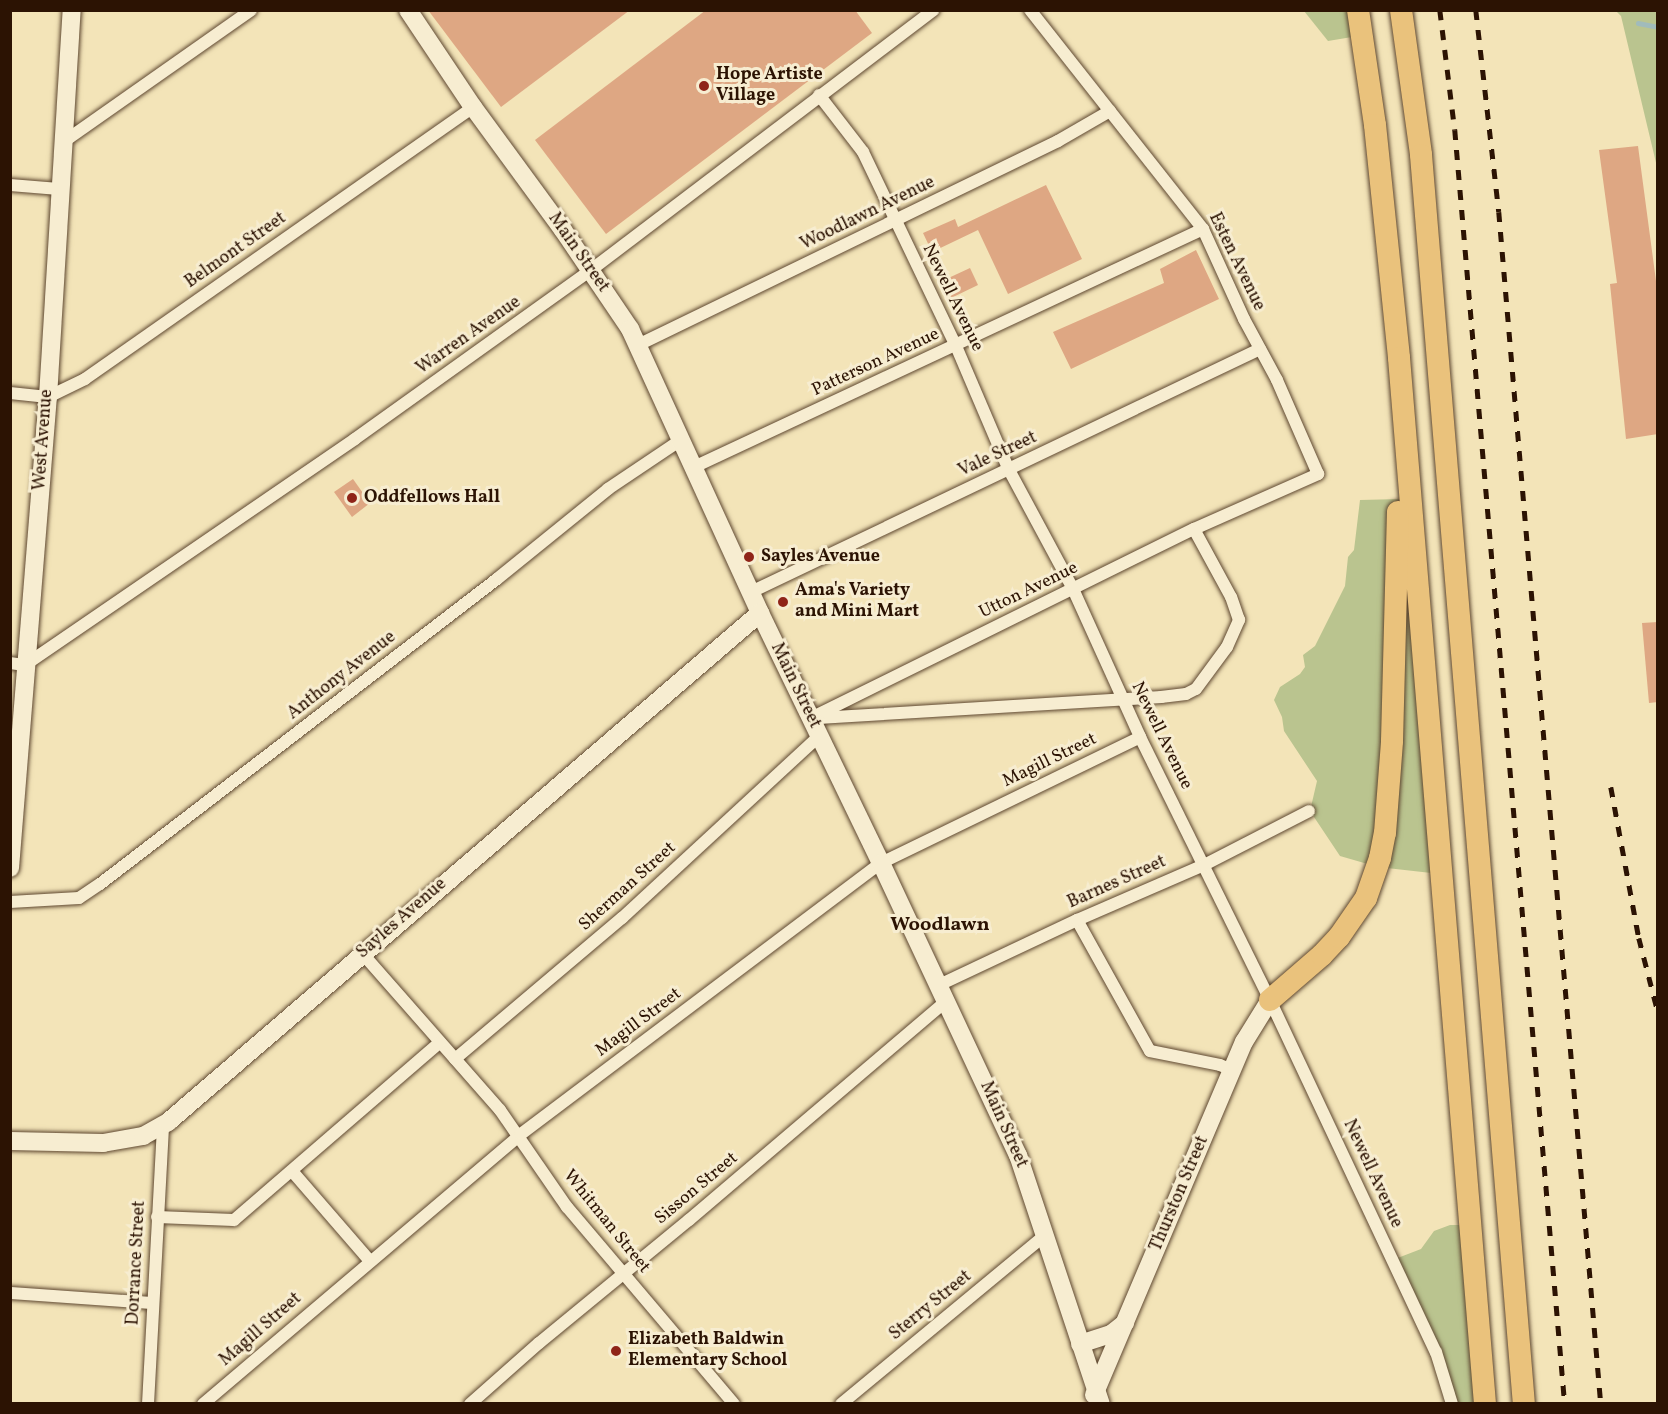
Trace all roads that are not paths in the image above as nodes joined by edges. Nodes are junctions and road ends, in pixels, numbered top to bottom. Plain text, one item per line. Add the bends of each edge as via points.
1 (72, 10) edge
2 (251, 10) edge
3 (408, 10) edge
4 (934, 10) edge
5 (1030, 10) edge
6 (1358, 10) edge
7 (1401, 10) edge
8 (819, 95) junction
9 (472, 107) junction
10 (1110, 111) junction
11 (62, 143) junction
12 (10, 185) edge
13 (59, 189) junction
14 (895, 222) junction
15 (1203, 229) junction
16 (591, 270) junction
17 (638, 345) junction
18 (956, 346) junction
19 (1260, 349) junction
20 (1398, 358) junction
21 (10, 393) edge
22 (48, 397) junction
23 (681, 440) junction
24 (694, 467) junction
25 (1009, 470) junction
26 (1264, 498) joint
27 (1194, 529) junction
28 (1073, 589) junction
29 (751, 592) junction
30 (759, 613) junction
31 (18, 664) edge
32 (1123, 699) junction
33 (811, 718) junction
34 (819, 736) junction
35 (1140, 737) junction
36 (1309, 811) dead end
37 (881, 863) junction
38 (1204, 865) junction
39 (10, 868) edge
40 (10, 902) edge
41 (1077, 920) junction
42 (363, 952) junction
43 (942, 993) junction
44 (1270, 1000) junction
45 (440, 1042) junction
46 (455, 1059) junction
47 (1234, 1071) junction
48 (163, 1125) junction
49 (518, 1137) junction
50 (10, 1142) edge
51 (292, 1171) junction
52 (157, 1217) junction
53 (1044, 1236) junction
54 (370, 1261) junction
55 (623, 1273) junction
56 (10, 1293) edge
57 (153, 1303) junction
58 (1125, 1323) junction
59 (1080, 1344) junction
60 (1096, 1399) edge
61 (148, 1404) edge
62 (202, 1404) edge
63 (470, 1404) edge
64 (734, 1404) edge
65 (841, 1404) edge
66 (1452, 1404) edge
67 (1485, 1404) edge
68 (1524, 1404) edge

1 - 11 main road, West Avenue
2 - 11 street
3 - 9 main road, Main Street
4 - 8 street, Warren Avenue
5 - 10 street, Esten Avenue
6 - 20 highway via 1377,136
7 - 68 highway via 1422,166
8 - 14 street, Newell Avenue via 863,152
8 - 16 street, Warren Avenue
9 - 16 main road, Main Street
9 - 22 street, Belmont Street via 85,379
10 - 14 street, Woodlawn Avenue
10 - 15 street, Esten Avenue
11 - 13 main road, West Avenue
12 - 13 street
13 - 22 main road, West Avenue
14 - 17 street, Woodlawn Avenue
14 - 18 street, Newell Avenue
15 - 18 street, Patterson Avenue
15 - 19 street, Esten Avenue
16 - 17 main road, Main Street
16 - 31 street, Warren Avenue via 194,551
17 - 23 main road, Main Street
18 - 24 street, Patterson Avenue
18 - 25 street, Newell Avenue
19 - 25 street, Vale Street
19 - 26 street, Esten Avenue via 1318,474
20 - 44 highway via 1398,591 1385,833 1373,880 1356,913 1322,955
20 - 67 highway
21 - 22 street
22 - 31 main road, West Avenue
23 - 24 main road, Main Street
23 - 40 street, Anthony Avenue via 608,489 80,898
24 - 29 main road, Main Street
25 - 28 street, Newell Avenue
25 - 29 street, Vale Street
26 - 27 street, Utton Avenue
27 - 28 street, Utton Avenue
27 - 32 street via 1231,597 1239,620 1227,647 1196,689 1186,694
28 - 32 street, Newell Avenue
28 - 33 street, Utton Avenue
29 - 30 main road, Main Street
30 - 33 main road, Main Street
30 - 42 main road, Sayles Avenue
31 - 39 main road, West Avenue
32 - 33 street
32 - 35 street, Newell Avenue
33 - 34 main road, Main Street
34 - 37 main road, Main Street
34 - 46 street, Sherman Street via 622,918
35 - 37 street, Magill Street
35 - 38 street, Newell Avenue
36 - 38 street, Barnes Street
37 - 43 main road, Main Street
37 - 49 street, Magill Street
38 - 41 street, Barnes Street
38 - 44 street, Newell Avenue
41 - 43 street, Barnes Street
41 - 47 street via 1150,1051
42 - 45 street
42 - 48 main road, Sayles Avenue
43 - 53 main road, Main Street via 1018,1155
43 - 55 street, Sisson Street
44 - 47 main road, Thurston Street via 1244,1042
44 - 66 street, Newell Avenue via 1436,1352
45 - 46 street, Whitman Street
45 - 51 street
46 - 49 street, Whitman Street
47 - 58 main road, Thurston Street
48 - 50 main road, Sayles Avenue via 143,1136 103,1143
48 - 52 street, Dorrance Street
49 - 54 street, Magill Street
49 - 55 street, Whitman Street via 567,1207
51 - 52 street via 234,1220
51 - 54 street
52 - 57 street, Dorrance Street
53 - 59 main road, Main Street
53 - 65 street, Sterry Street
54 - 62 street, Magill Street
55 - 63 street, Sisson Street
55 - 64 street, Whitman Street
56 - 57 street
57 - 61 street, Dorrance Street
58 - 59 main road via 1111,1334
58 - 60 main road, Thurston Street
59 - 60 main road, Main Street

